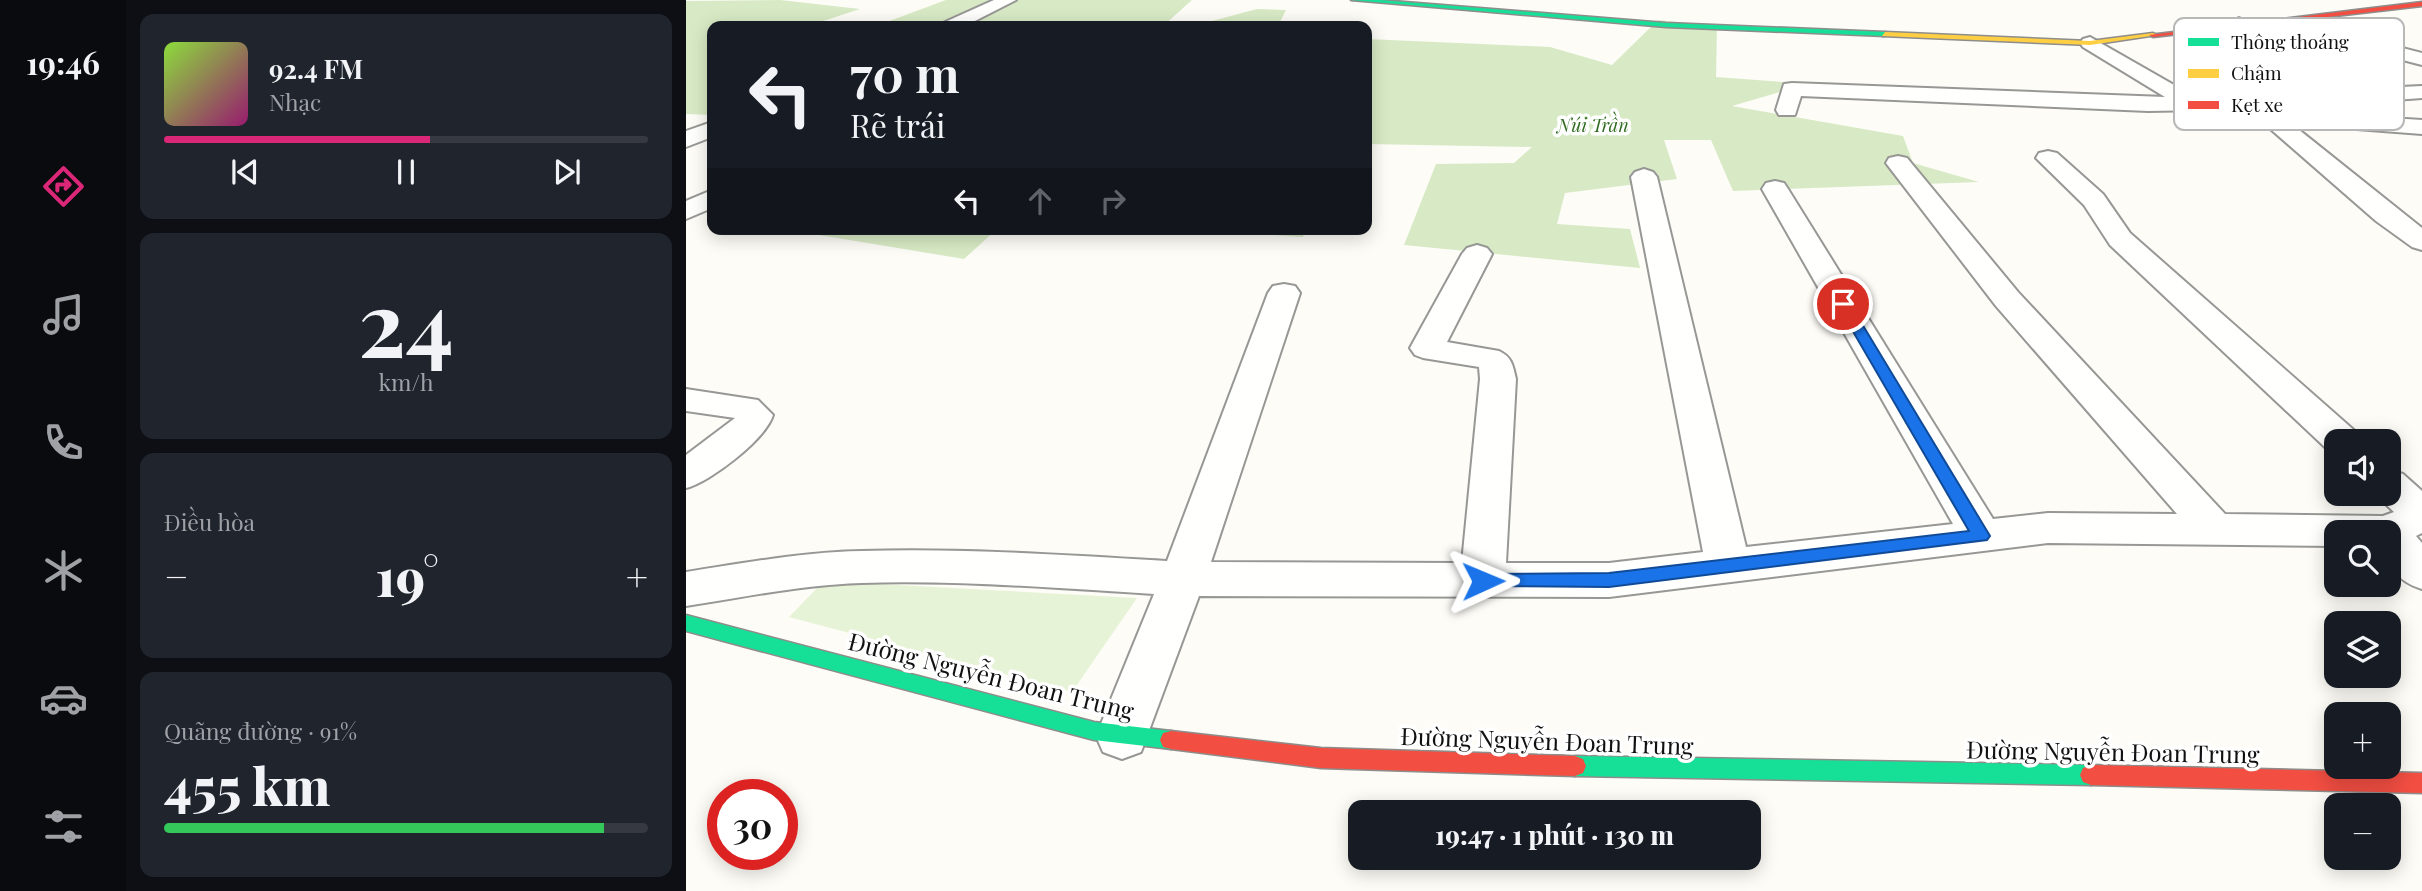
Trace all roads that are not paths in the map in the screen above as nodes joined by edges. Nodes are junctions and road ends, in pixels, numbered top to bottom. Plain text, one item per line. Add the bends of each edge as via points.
1 (1008, 0) edge
2 (1354, 0) edge
3 (2422, 4) edge
4 (2287, 18) edge
5 (962, 21) edge
6 (2174, 32) edge
7 (2090, 43) junction
8 (2404, 54) edge
9 (2422, 58) edge
10 (2422, 92) edge
11 (2174, 93) edge
12 (2404, 94) edge
13 (2174, 103) edge
14 (1787, 110) dead end
15 (2404, 126) edge
16 (2422, 127) edge
17 (2286, 130) edge
18 (707, 131) edge
19 (686, 140) edge
20 (2048, 158) dead end
21 (1898, 163) dead end
22 (1644, 177) dead end
23 (1775, 189) dead end
24 (707, 200) edge
25 (686, 211) edge
26 (2422, 241) edge
27 (1477, 254) dead end
28 (1284, 293) dead end
29 (686, 400) edge
30 (2329, 429) edge
31 (686, 475) edge
32 (2401, 495) edge
33 (2422, 515) edge
34 (2401, 525) edge
35 (2214, 530) junction
36 (2324, 531) edge
37 (1981, 536) junction
38 (2401, 548) edge
39 (1728, 566) junction
40 (2422, 572) edge
41 (1183, 579) junction
42 (1483, 581) junction
43 (686, 589) edge
44 (686, 623) edge
45 (1122, 736) junction
46 (2422, 783) edge

1 - 5 street
2 - 7 street via 1666,26
3 - 4 street
6 - 7 street
7 - 11 street
8 - 9 street
10 - 12 street
13 - 14 street via 1792,89
15 - 16 street
17 - 26 street
18 - 19 street
20 - 30 street via 2094,200 2120,239
21 - 35 street via 2007,299
22 - 39 street
23 - 37 street
24 - 25 street
27 - 42 street via 1427,348 1486,356 1495,362 1498,379
28 - 41 street
29 - 31 street via 745,408 754,415 751,425
32 - 33 street
33 - 34 street
35 - 36 street
35 - 37 street via 2048,528
37 - 39 street
38 - 40 street
39 - 42 street via 1609,580
41 - 42 street
41 - 43 street via 861,567
41 - 45 street
44 - 45 street, Đường Nguyễn Đoan Trung
45 - 46 street, Đường Nguyễn Đoan Trung via 1335,758

